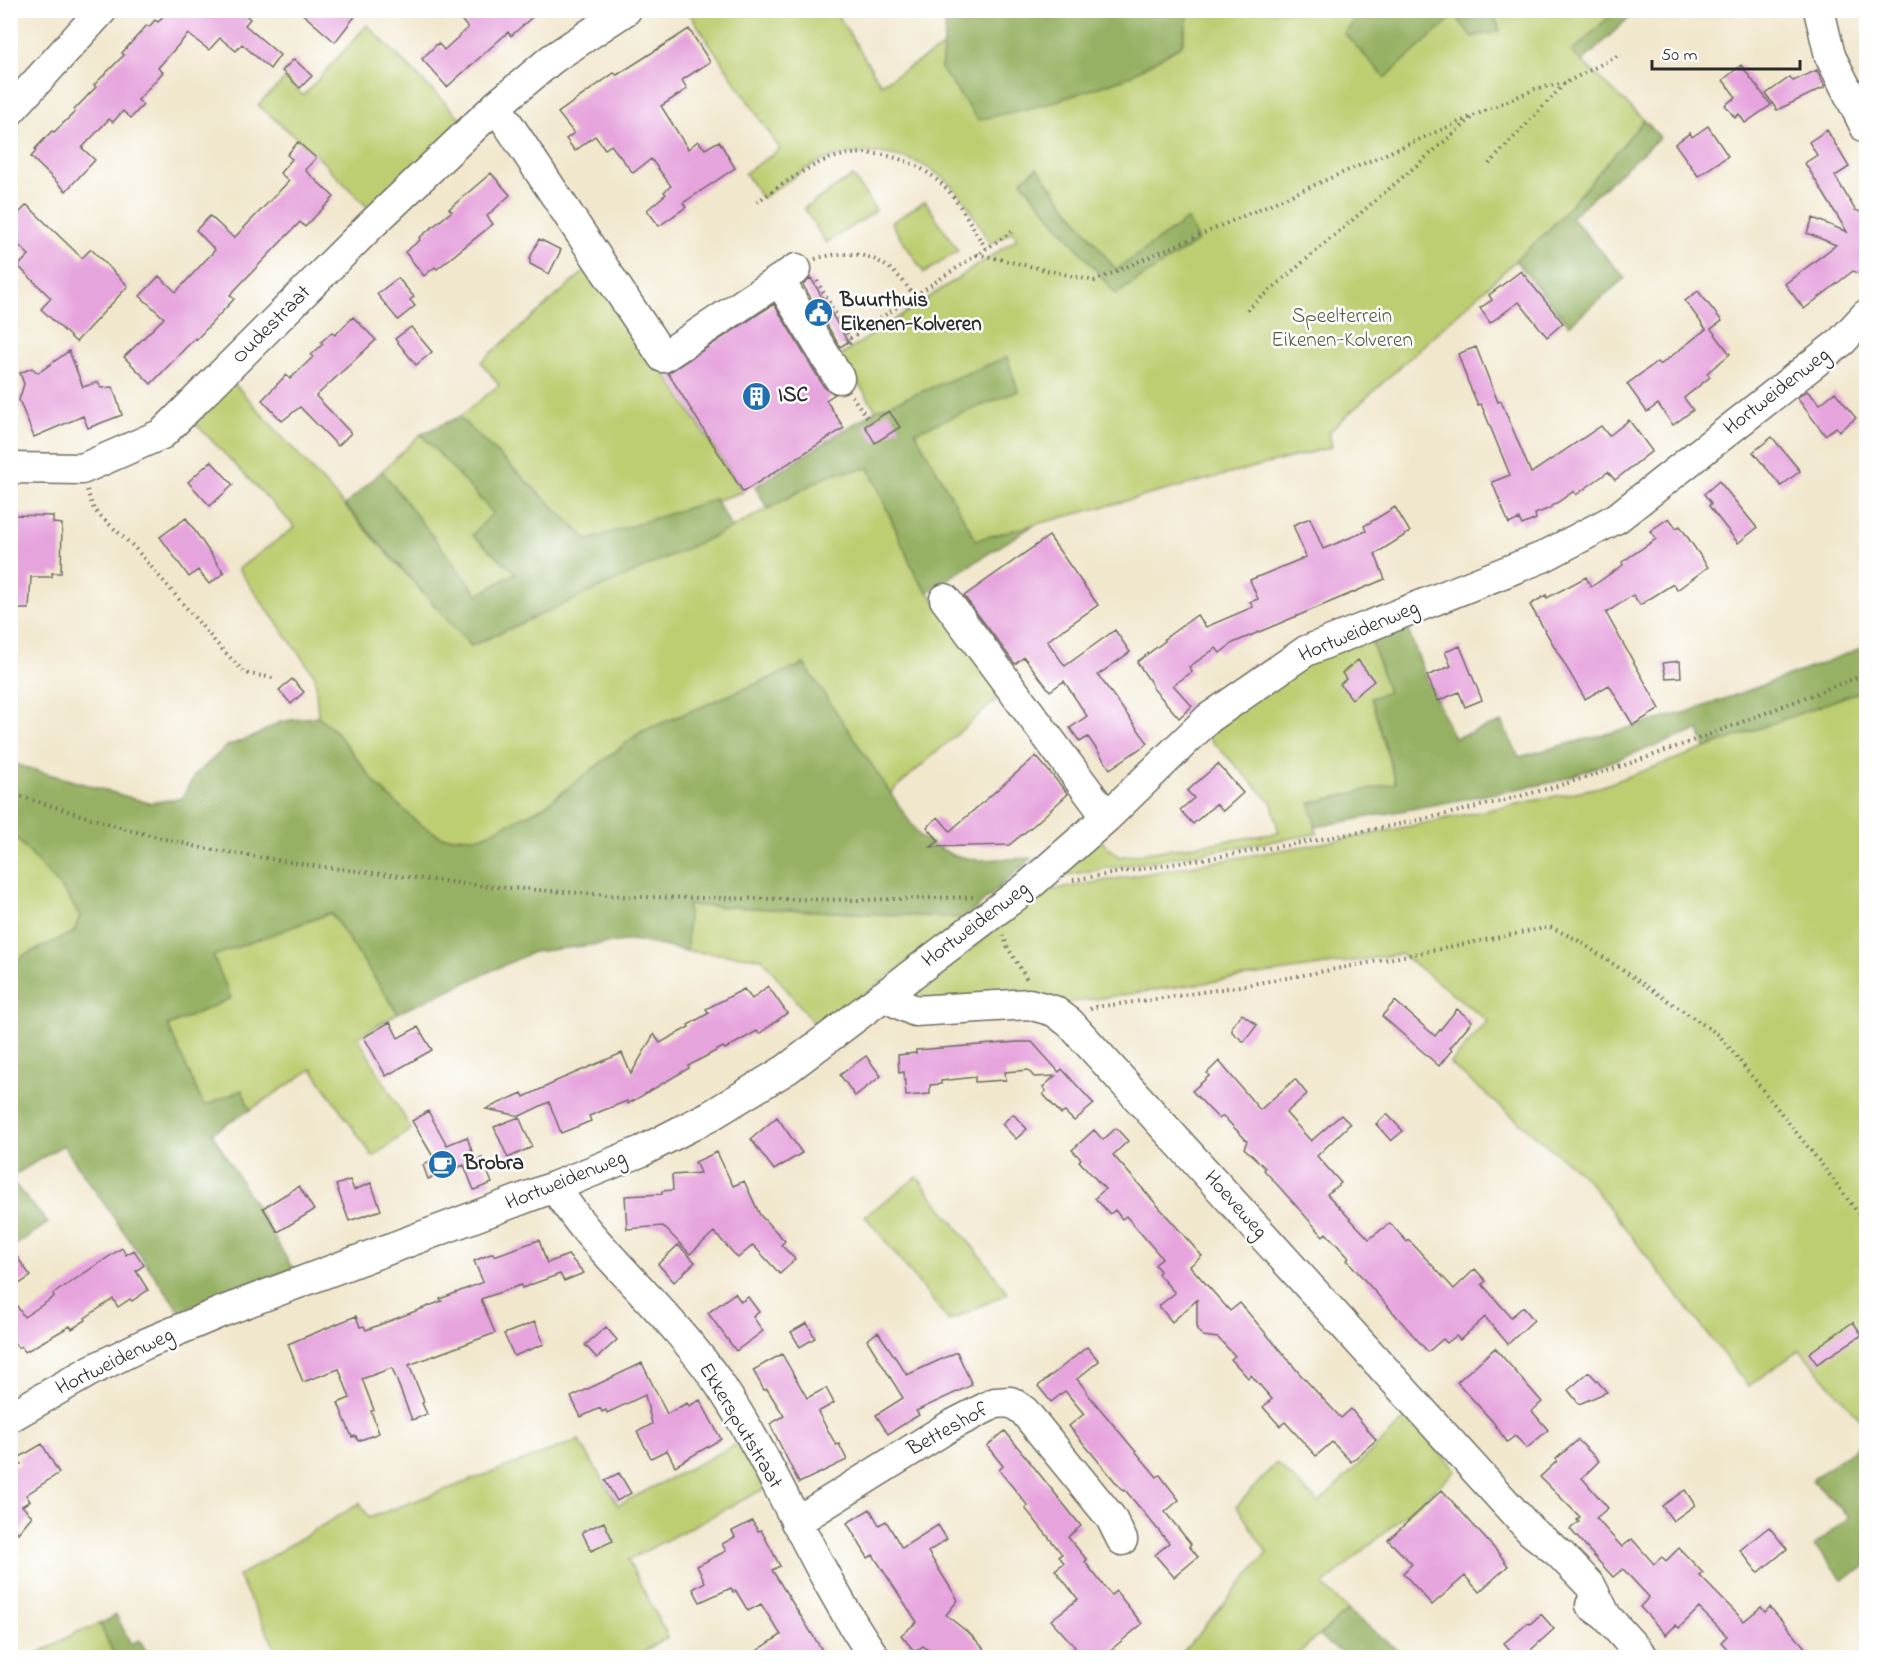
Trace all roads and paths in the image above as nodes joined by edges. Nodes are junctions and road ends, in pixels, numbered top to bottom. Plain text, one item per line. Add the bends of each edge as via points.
1 (102, 10) edge
2 (626, 10) edge
3 (1819, 10) edge
4 (1621, 54) dead end
5 (1565, 83) junction
6 (496, 106) junction
7 (10, 111) edge
8 (1475, 116) junction
9 (1866, 128) edge
10 (1490, 164) dead end
11 (757, 202) dead end
12 (1013, 231) dead end
13 (986, 248) junction
14 (977, 254) junction
15 (794, 270) junction
16 (914, 296) junction
17 (1247, 310) dead end
18 (1866, 315) edge
19 (850, 338) junction
20 (832, 368) joint
21 (10, 468) edge
22 (82, 469) junction
23 (945, 599) dead end
24 (1866, 674) edge
25 (273, 678) dead end
26 (10, 794) edge
27 (1107, 817) junction
28 (1072, 880) dead end
29 (986, 904) junction
30 (883, 996) junction
31 (1044, 1007) junction
32 (1070, 1023) junction
33 (554, 1187) junction
34 (1866, 1224) edge
35 (10, 1417) edge
36 (796, 1522) junction
37 (1122, 1540) dead end
38 (875, 1658) edge
39 (1644, 1658) edge

1 - 7 street
2 - 6 street, Oudestraat via 552,59
3 - 9 street via 1830,56
4 - 5 path
5 - 8 path via 1535,89
5 - 10 path
6 - 15 street via 663,357
6 - 22 street, Oudestraat via 162,434
8 - 14 path via 1094,281
8 - 17 path
11 - 13 path via 815,165 836,158 866,152 897,157 929,173 947,189
12 - 13 path
13 - 14 path
14 - 16 path
15 - 16 path via 828,255 866,256 884,263
15 - 19 path
15 - 20 street
16 - 19 path
18 - 27 street, Hortweidenweg via 1842,340 1617,518 1543,557 1306,651 1209,718
19 - 20 path via 852,342
21 - 22 street, Oudestraat
22 - 25 path via 94,510 135,548 245,673
23 - 27 street
24 - 28 path via 1607,772 1528,795 1352,834
26 - 29 path via 202,848 483,886 635,897
27 - 29 street, Hortweidenweg via 1026,888
29 - 30 street, Hortweidenweg
29 - 31 path
30 - 31 street, Hoeveweg via 915,1011 1029,1004
30 - 33 street, Hortweidenweg via 787,1069 710,1116 642,1151
31 - 32 street, Hoeveweg
32 - 34 path via 1094,1007 1268,983 1550,927 1576,939 1719,1035
32 - 39 street, Hoeveweg via 1531,1531 1545,1559 1576,1594 1606,1616
33 - 35 street, Hortweidenweg via 221,1312 90,1371
33 - 36 street, Ekkersputstraat via 585,1229 692,1347 720,1385
36 - 37 street, Betteshof via 950,1426 995,1404 1011,1402 1024,1411 1110,1518
36 - 38 street, Ekkersputstraat

